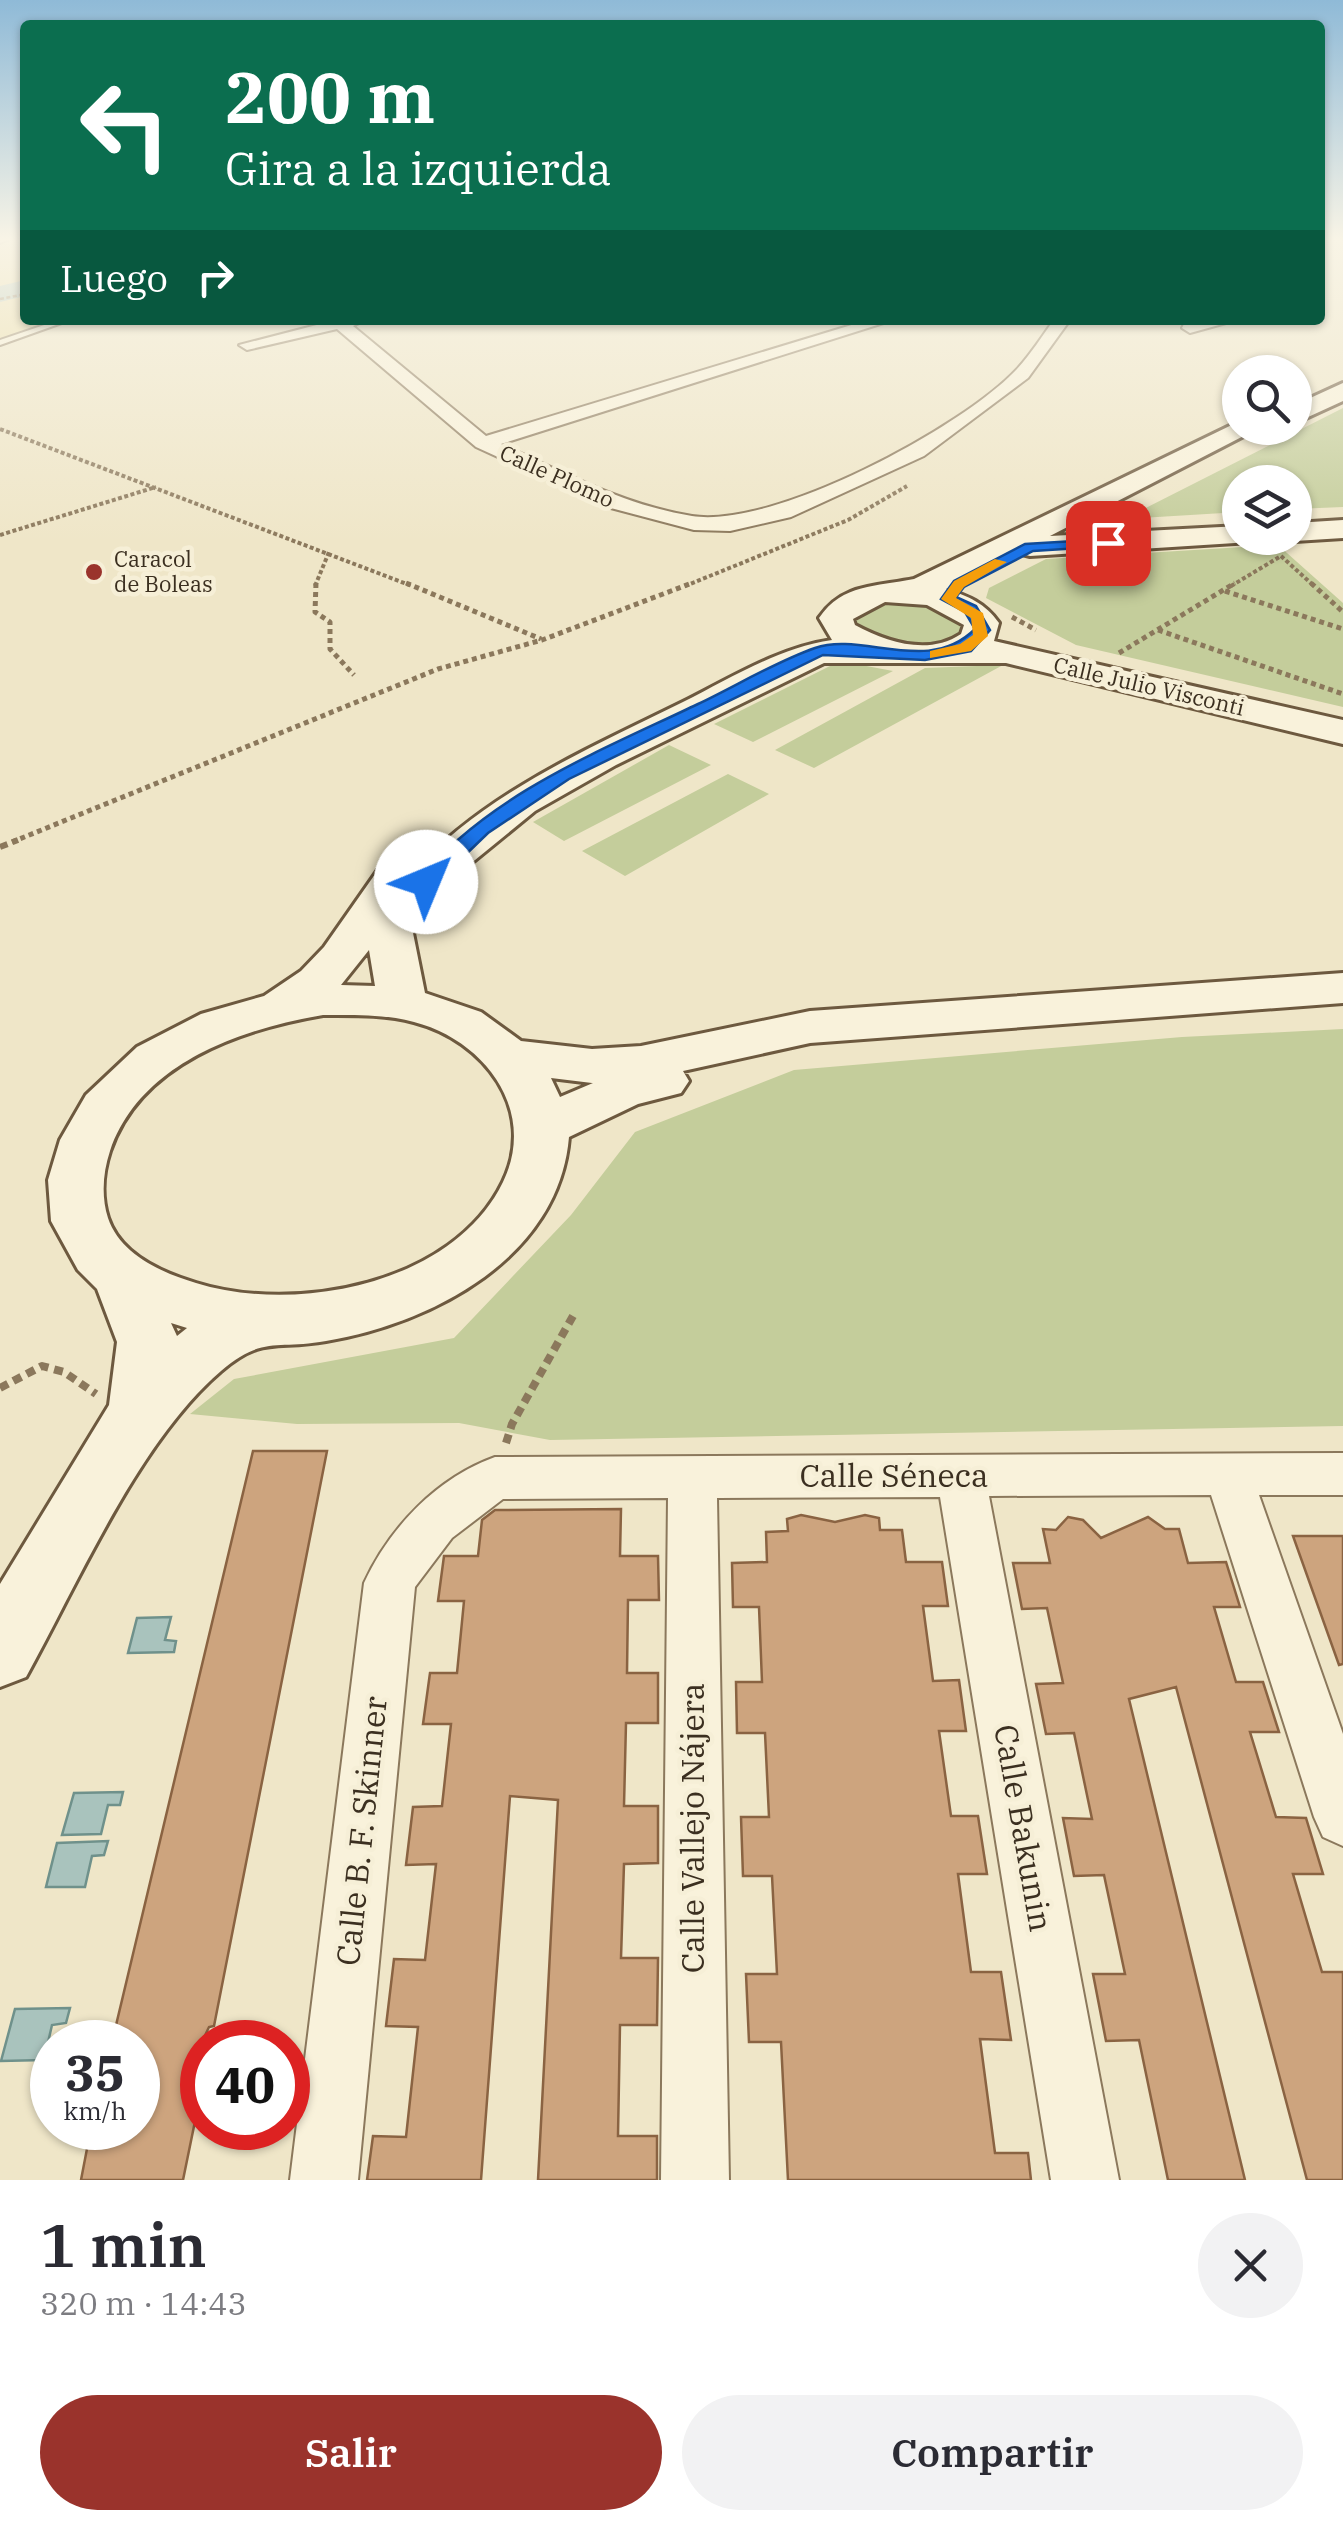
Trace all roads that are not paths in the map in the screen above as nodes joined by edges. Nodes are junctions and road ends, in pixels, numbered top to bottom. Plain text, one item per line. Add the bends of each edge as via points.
1 (271, 340) edge
2 (369, 340) edge
3 (821, 340) edge
4 (1047, 340) edge
5 (248, 345) dead end
6 (1343, 380) edge
7 (1343, 391) edge
8 (1312, 396) edge
9 (1312, 406) edge
10 (1222, 441) edge
11 (483, 443) junction
12 (1232, 445) edge
13 (1343, 518) edge
14 (1312, 520) edge
15 (1069, 521) junction
16 (1222, 525) edge
17 (1343, 529) edge
18 (1312, 535) edge
19 (1222, 543) edge
20 (1030, 547) junction
21 (898, 592) junction
22 (948, 599) junction
23 (836, 618) junction
24 (980, 631) junction
25 (878, 651) junction
26 (1343, 719) edge
27 (1343, 732) edge
28 (1343, 988) edge
29 (402, 1004) junction
30 (282, 1006) junction
31 (1343, 1010) edge
32 (511, 1056) junction
33 (543, 1127) junction
34 (123, 1278) junction
35 (244, 1321) junction
36 (119, 1402) junction
37 (1228, 1474) junction
38 (1343, 1474) edge
39 (961, 1476) junction
40 (692, 1477) junction
41 (473, 1491) joint
42 (0, 1652) edge
43 (1343, 1817) edge
44 (324, 2180) edge
45 (695, 2180) edge
46 (1084, 2180) edge

1 - 5 street
2 - 11 street, Calle Plomo
3 - 11 street
4 - 11 street, Calle Plomo via 1022,374 917,452 748,522 694,523 628,508
6 - 8 street
7 - 9 street
10 - 15 street
12 - 15 street
13 - 14 street
15 - 16 street via 1122,531
15 - 20 street
15 - 21 street via 924,588
17 - 18 street
19 - 20 street
20 - 22 street via 959,584
21 - 22 street
21 - 23 street via 860,598
22 - 24 street via 970,610
23 - 25 street via 848,639
23 - 30 street via 500,789 425,846 383,891 318,982
24 - 25 street via 925,656
24 - 26 street, Calle Julio Visconti
24 - 27 street, Calle Julio Visconti via 1006,652
25 - 29 street via 821,651 523,798 445,862 398,918 390,933
28 - 32 street via 826,1025 641,1063 592,1066
29 - 30 street
29 - 32 street via 464,1023
30 - 34 street via 169,1050 125,1086 92,1127 79,1158 80,1220 94,1249
31 - 33 street via 829,1048 624,1090
32 - 33 street via 538,1101
33 - 35 street via 528,1191 506,1223 436,1279 340,1314
34 - 35 street via 146,1293
34 - 36 street via 148,1342
35 - 36 street
36 - 42 street
37 - 38 street, Calle Séneca
37 - 39 street, Calle Séneca
37 - 43 street
39 - 40 street, Calle Séneca
39 - 46 street, Calle Bakunin
40 - 41 street, Calle Séneca
40 - 45 street, Calle Vallejo Nájera
41 - 44 street, Calle B. F. Skinner via 414,1540 390,1583

